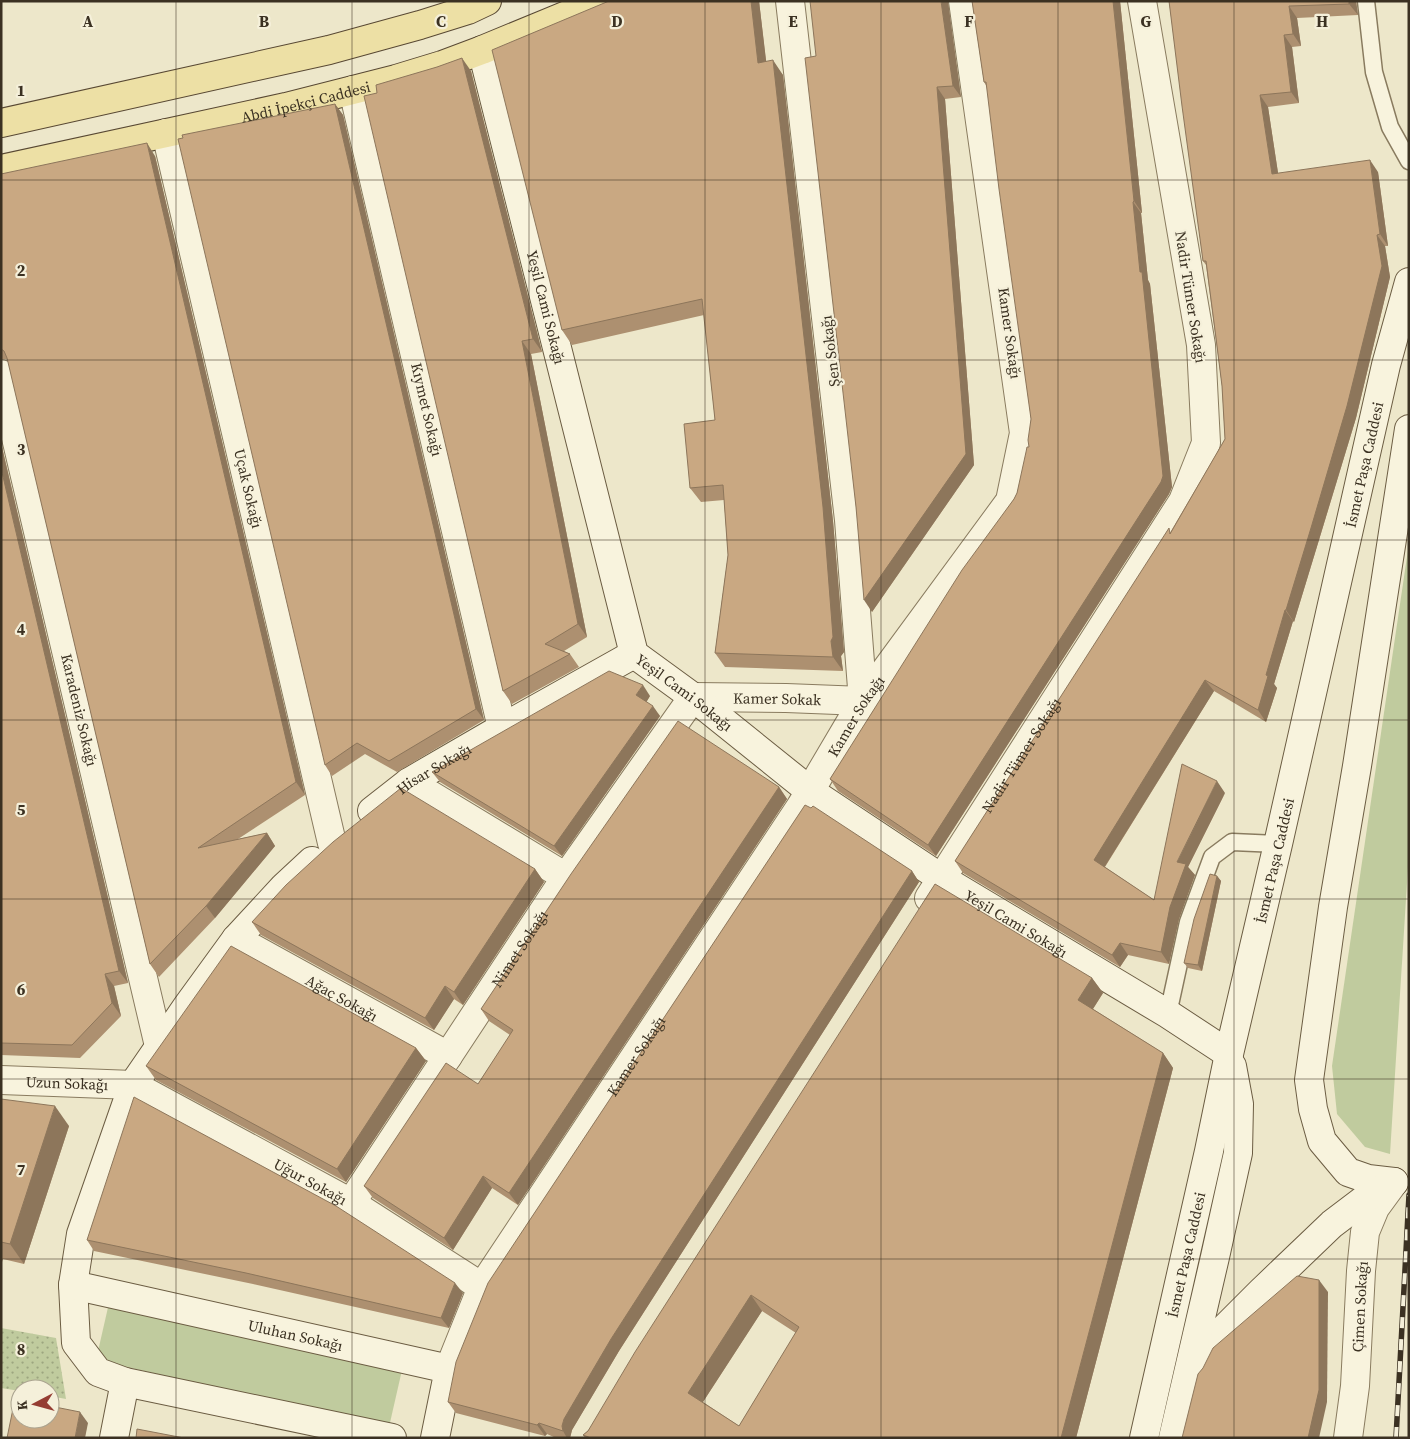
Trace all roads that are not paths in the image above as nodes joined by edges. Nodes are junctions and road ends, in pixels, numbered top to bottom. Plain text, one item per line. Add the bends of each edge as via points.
1 (601, 1) edge
2 (790, 1) edge
3 (963, 1) edge
4 (1142, 1) edge
5 (1366, 1) edge
6 (478, 6) edge
7 (482, 50) junction
8 (353, 90) junction
9 (1, 123) edge
10 (166, 133) junction
11 (1409, 161) edge
12 (1, 169) edge
13 (1409, 282) edge
14 (1, 374) edge
15 (1409, 429) edge
16 (634, 654) junction
17 (693, 697) junction
18 (863, 701) junction
19 (502, 728) junction
20 (409, 782) junction
21 (810, 791) junction
22 (332, 844) junction
23 (1278, 844) junction
24 (566, 877) junction
25 (941, 878) junction
26 (918, 915) edge
27 (236, 939) junction
28 (1168, 1014) junction
29 (159, 1046) junction
30 (1229, 1054) junction
31 (448, 1056) junction
32 (1, 1080) edge
33 (133, 1085) junction
34 (1394, 1182) junction
35 (351, 1203) junction
36 (73, 1284) junction
37 (482, 1287) junction
38 (449, 1369) junction
39 (125, 1382) junction
40 (1175, 1428) edge
41 (353, 1434) edge
42 (114, 1438) edge
43 (392, 1438) edge
44 (435, 1438) edge
45 (1144, 1438) edge
46 (1348, 1438) edge

1 - 7 main road, Abdi İpekçi Caddesi
2 - 18 street, Şen Sokağı via 849,520
3 - 18 street, Kamer Sokağı via 1024,433 1010,501
4 - 25 street, Nadir Tümer Sokağı via 1201,345 1206,443 1183,502
5 - 11 lane via 1374,72 1390,127
6 - 7 main road
6 - 9 main road via 329,50
7 - 8 main road, Abdi İpekçi Caddesi
7 - 16 street, Yeşil Cami Sokağı
8 - 10 main road, Abdi İpekçi Caddesi
8 - 19 street, Kıymet Sokağı
10 - 12 main road, Abdi İpekçi Caddesi
10 - 22 street, Uçak Sokağı
13 - 23 street, İsmet Paşa Caddesi via 1386,365
14 - 29 street, Karadeniz Sokağı
15 - 34 street via 1358,766 1333,907 1309,1080 1322,1141 1348,1172
16 - 17 street, Yeşil Cami Sokağı
16 - 19 street, Hisar Sokağı
17 - 18 street, Kamer Sokak
17 - 21 street, Yeşil Cami Sokağı
17 - 24 street, Nimet Sokağı
18 - 21 street, Kamer Sokağı
19 - 20 street, Hisar Sokağı
20 - 22 street, Hisar Sokağı
20 - 24 street
21 - 25 street, Yeşil Cami Sokağı
21 - 37 street, Kamer Sokağı
22 - 27 street, Hisar Sokağı via 284,887
23 - 28 lane via 1232,842 1212,857 1188,922
23 - 30 street, İsmet Paşa Caddesi
24 - 31 street, Nimet Sokağı
25 - 26 street, Nadir Tümer Sokağı
25 - 28 street, Yeşil Cami Sokağı
27 - 29 street, Hisar Sokağı
27 - 31 street, Ağaç Sokağı
28 - 30 street, Yeşil Cami Sokağı
29 - 33 street, Hisar Sokağı
30 - 40 street via 1240,1104 1238,1154
30 - 45 street, İsmet Paşa Caddesi
31 - 35 street, Nimet Sokağı
32 - 33 street, Uzun Sokağı
33 - 35 street, Uğur Sokağı
33 - 36 street via 81,1234
34 - 40 street via 1332,1224 1220,1332 1204,1358
34 - 46 street, Çimen Sokağı via 1375,1208 1366,1232
35 - 37 street, Uğur Sokağı
36 - 38 street, Uluhan Sokağı
36 - 39 street via 76,1343 98,1372
37 - 38 street, Kamer Sokağı
38 - 44 street
39 - 41 street
39 - 42 street
41 - 43 street

